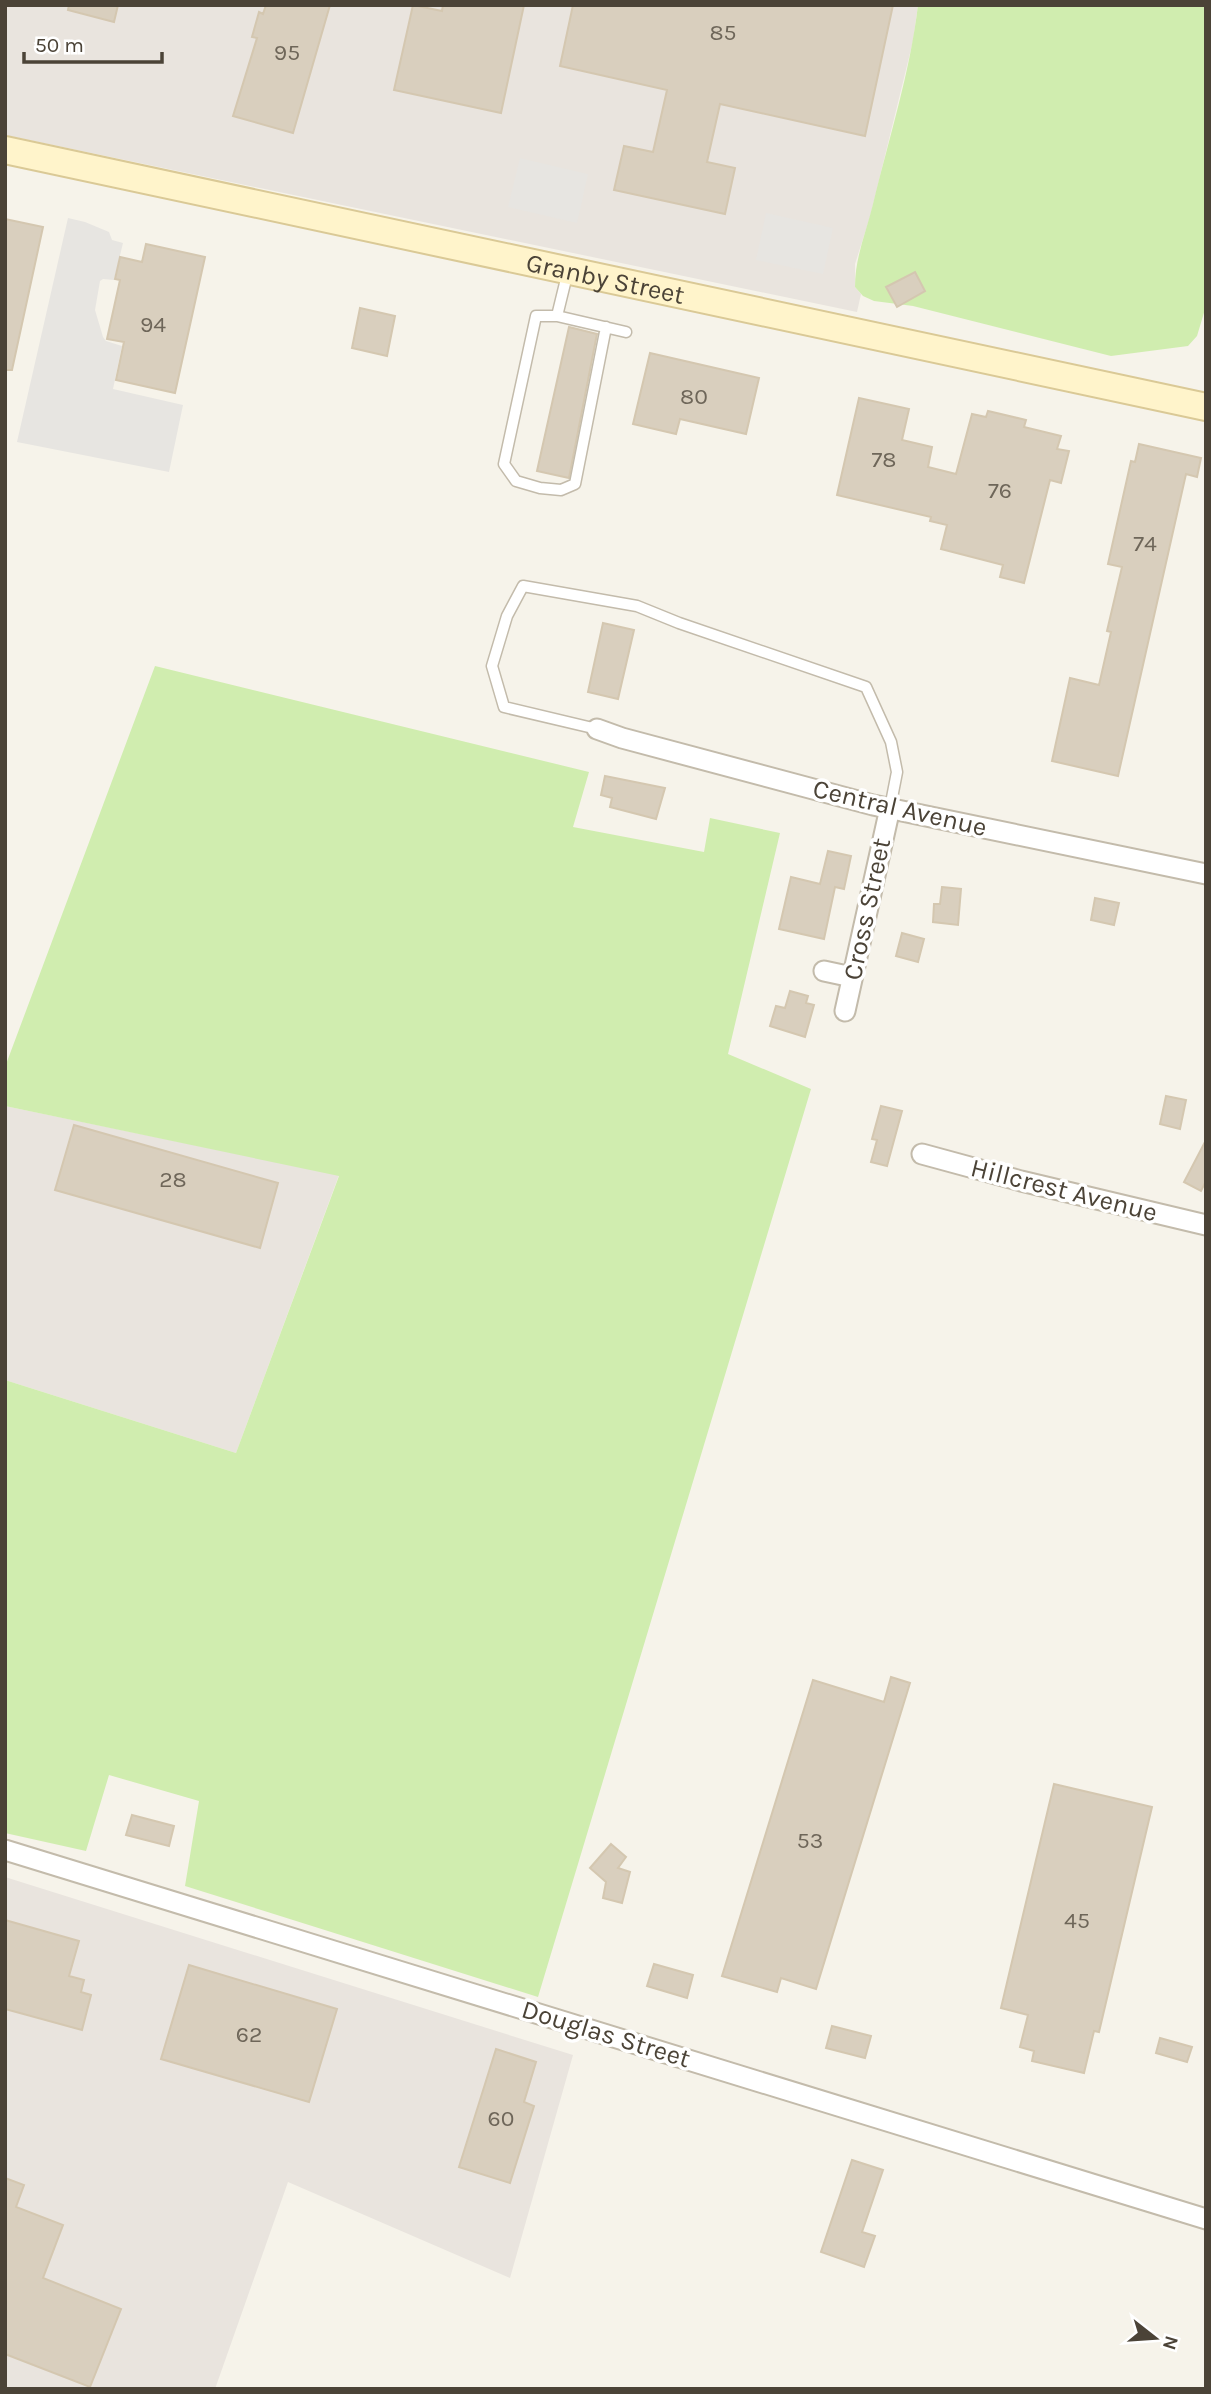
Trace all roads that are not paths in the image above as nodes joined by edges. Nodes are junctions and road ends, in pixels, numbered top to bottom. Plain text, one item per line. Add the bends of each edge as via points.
1 (5, 150) edge
2 (568, 271) junction
3 (558, 316) junction
4 (606, 327) junction
5 (626, 332) dead end
6 (1206, 407) edge
7 (597, 729) joint
8 (890, 808) junction
9 (1206, 874) edge
10 (824, 971) dead end
11 (852, 977) junction
12 (845, 1011) dead end
13 (922, 1154) dead end
14 (1206, 1225) edge
15 (5, 1850) edge
16 (1206, 2219) edge

1 - 2 main road, Granby Street
2 - 3 lane
2 - 6 main road, Granby Street
3 - 4 lane
3 - 4 lane via 536,316 504,464 516,481 540,488 561,490 575,484
4 - 5 lane
7 - 8 street, Central Avenue
7 - 8 lane via 504,707 492,666 507,616 523,586 637,606 866,687 891,742 897,772
8 - 9 street, Central Avenue
8 - 11 street, Cross Street
10 - 11 street
11 - 12 street, Cross Street
13 - 14 street, Hillcrest Avenue
15 - 16 street, Douglas Street

